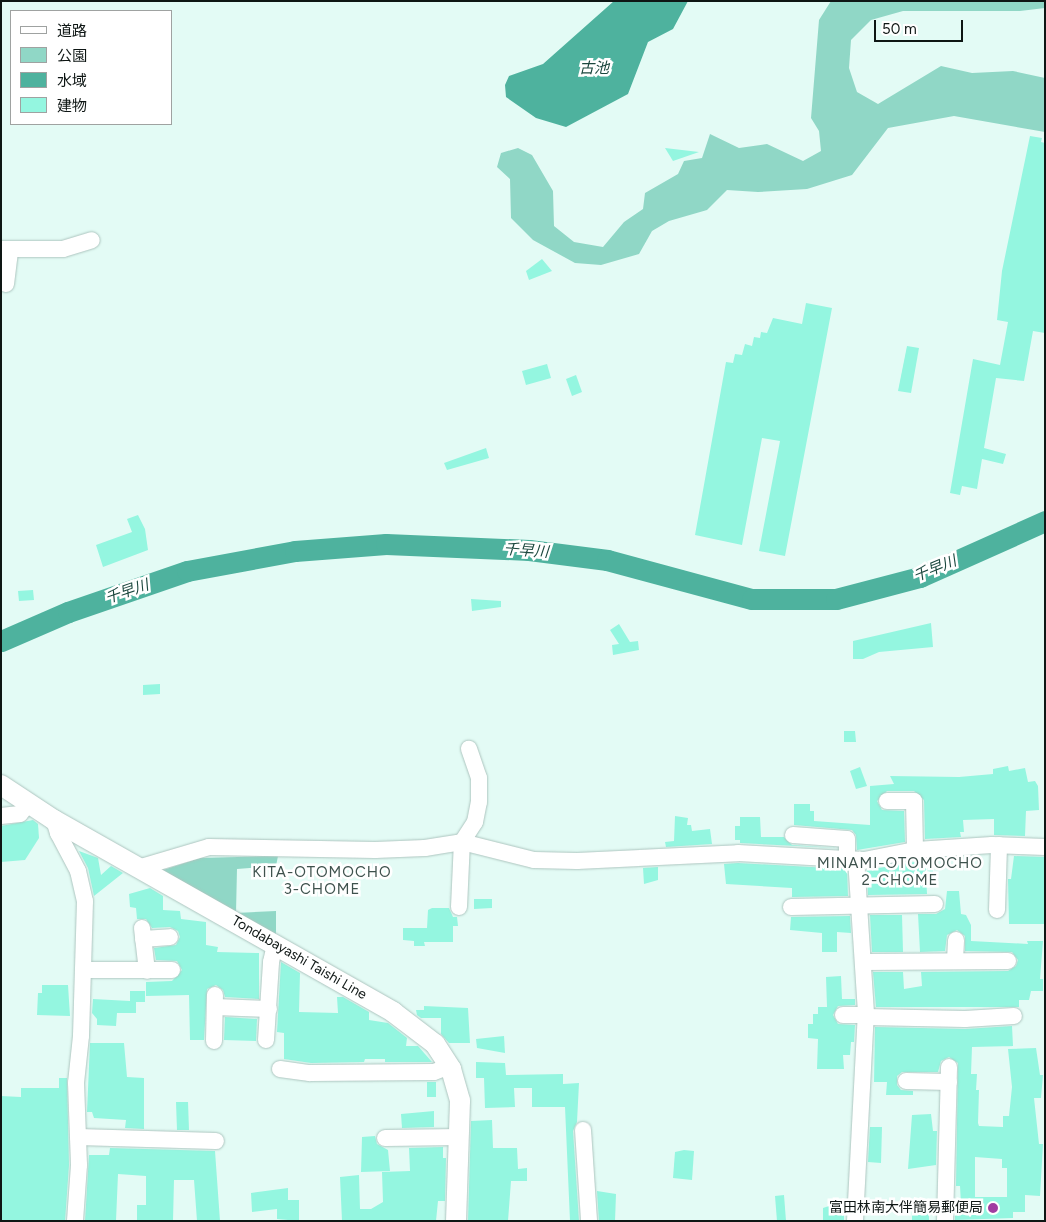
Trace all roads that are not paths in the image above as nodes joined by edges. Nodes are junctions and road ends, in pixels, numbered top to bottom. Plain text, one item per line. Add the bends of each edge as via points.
1 (92, 240) dead end
2 (6, 249) edge
3 (6, 284) dead end
4 (469, 749) dead end
5 (1, 785) edge
6 (887, 802) dead end
7 (28, 804) junction
8 (1, 816) edge
9 (54, 820) junction
10 (793, 835) dead end
11 (462, 842) junction
12 (999, 845) junction
13 (1045, 847) edge
14 (915, 850) junction
15 (852, 859) junction
16 (138, 868) junction
17 (935, 904) dead end
18 (459, 907) dead end
19 (791, 907) dead end
20 (860, 908) junction
21 (997, 910) dead end
22 (170, 937) dead end
23 (956, 940) dead end
24 (275, 945) junction
25 (955, 960) junction
26 (1008, 961) dead end
27 (863, 962) junction
28 (84, 970) junction
29 (172, 970) dead end
30 (147, 971) junction
31 (269, 1009) junction
32 (843, 1015) dead end
33 (866, 1016) junction
34 (1014, 1016) dead end
35 (214, 1040) dead end
36 (266, 1040) dead end
37 (450, 1066) junction
38 (280, 1069) dead end
39 (906, 1081) dead end
40 (583, 1130) dead end
41 (78, 1137) junction
42 (460, 1137) junction
43 (384, 1138) dead end
44 (216, 1141) dead end
45 (75, 1221) edge
46 (456, 1221) edge
47 (588, 1221) edge
48 (855, 1221) edge
49 (945, 1221) edge

1 - 2 street via 63,249
2 - 3 street
4 - 11 street via 479,778 480,802 475,822
5 - 7 main road, Tondabayashi Taishi Line
6 - 14 street via 914,795
7 - 8 street via 20,814
7 - 9 main road, Tondabayashi Taishi Line
9 - 16 main road, Tondabayashi Taishi Line
9 - 28 street via 78,871 84,901
10 - 15 street via 847,839
11 - 15 street via 534,860 738,853
11 - 16 street via 425,848 375,850 201,847
11 - 18 street
12 - 13 street
12 - 14 street
12 - 21 street
14 - 15 street
15 - 20 street
16 - 24 main road, Tondabayashi Taishi Line
17 - 20 street
19 - 20 street
20 - 27 street
22 - 30 street via 143,933
23 - 25 street
24 - 31 street
24 - 37 main road, Tondabayashi Taishi Line via 406,1020 435,1044
25 - 26 street
25 - 27 street
27 - 33 street
28 - 30 street
28 - 41 street via 76,1083
29 - 30 street
31 - 35 street via 215,1001
31 - 36 street
32 - 33 street
33 - 34 street via 965,1019
33 - 48 street
37 - 38 street via 434,1072 310,1073
37 - 42 main road, Tondabayashi Taishi Line via 460,1101
39 - 49 street via 949,1074
40 - 47 street
41 - 44 street
41 - 45 street
42 - 43 street
42 - 46 main road, Tondabayashi Taishi Line

